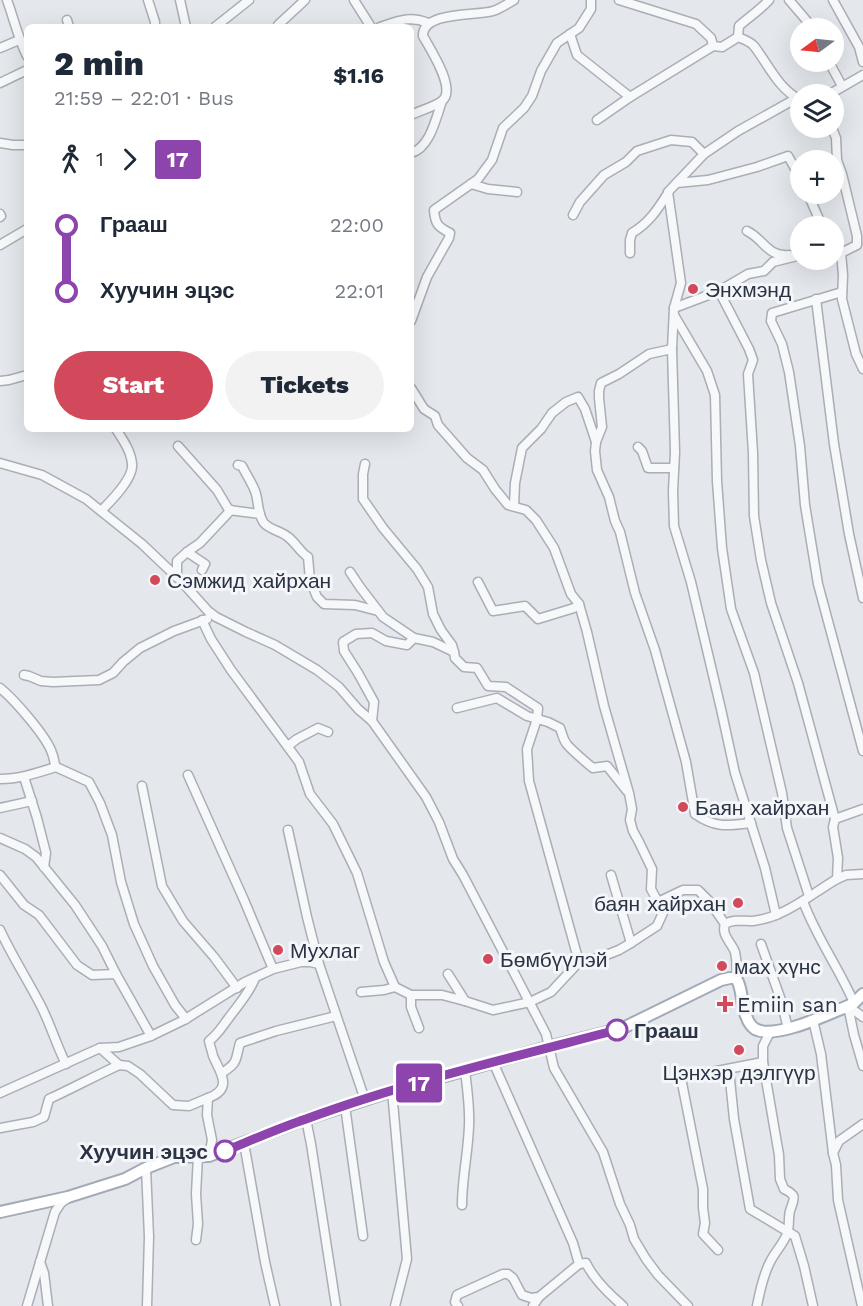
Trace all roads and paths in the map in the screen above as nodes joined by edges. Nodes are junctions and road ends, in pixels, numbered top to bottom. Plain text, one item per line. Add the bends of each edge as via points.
1 (7, 0) edge
2 (148, 0) edge
3 (180, 0) edge
4 (249, 0) edge
5 (305, 0) edge
6 (354, 0) edge
7 (514, 0) edge
8 (591, 0) edge
9 (619, 0) edge
10 (769, 0) edge
11 (789, 0) edge
12 (833, 0) edge
13 (804, 18) edge
14 (428, 23) junction
15 (154, 24) edge
16 (185, 24) edge
17 (219, 24) edge
18 (280, 24) edge
19 (368, 24) edge
20 (390, 24) edge
21 (570, 34) junction
22 (738, 37) junction
23 (19, 40) junction
24 (713, 46) junction
25 (0, 48) edge
26 (24, 50) edge
27 (863, 61) edge
28 (24, 71) edge
29 (863, 75) edge
30 (0, 83) edge
31 (844, 85) edge
32 (790, 93) edge
33 (630, 97) junction
34 (442, 101) junction
35 (790, 104) edge
36 (414, 114) edge
37 (597, 120) dead end
38 (836, 138) edge
39 (0, 143) edge
40 (24, 145) edge
41 (414, 153) edge
42 (704, 154) junction
43 (790, 160) edge
44 (677, 183) junction
45 (471, 184) junction
46 (517, 192) dead end
47 (668, 192) junction
48 (573, 215) dead end
49 (24, 231) edge
50 (747, 231) dead end
51 (0, 245) edge
52 (856, 245) junction
53 (844, 250) edge
54 (630, 252) dead end
55 (863, 254) edge
56 (790, 255) edge
57 (790, 258) edge
58 (842, 270) edge
59 (719, 291) junction
60 (842, 291) junction
61 (816, 299) junction
62 (674, 311) junction
63 (414, 313) edge
64 (672, 349) junction
65 (863, 369) edge
66 (24, 376) edge
67 (0, 381) edge
68 (414, 393) edge
69 (118, 432) edge
70 (596, 441) junction
71 (178, 446) dead end
72 (638, 447) dead end
73 (0, 463) edge
74 (365, 464) dead end
75 (238, 465) dead end
76 (674, 468) junction
77 (514, 506) junction
78 (231, 510) junction
79 (101, 511) junction
80 (260, 514) junction
81 (187, 552) junction
82 (202, 570) dead end
83 (350, 572) dead end
84 (177, 577) junction
85 (478, 582) dead end
86 (863, 598) edge
87 (579, 604) junction
88 (378, 610) junction
89 (216, 617) junction
90 (202, 620) junction
91 (414, 638) junction
92 (454, 652) junction
93 (24, 675) dead end
94 (0, 688) edge
95 (457, 708) dead end
96 (537, 719) junction
97 (372, 721) junction
98 (328, 732) dead end
99 (288, 746) junction
100 (863, 751) edge
101 (56, 767) junction
102 (188, 775) dead end
103 (24, 777) junction
104 (0, 778) edge
105 (142, 786) dead end
106 (629, 793) junction
107 (32, 801) junction
108 (0, 808) edge
109 (863, 809) edge
110 (835, 819) junction
111 (751, 823) junction
112 (288, 830) dead end
113 (0, 838) edge
114 (44, 867) junction
115 (863, 874) edge
116 (0, 875) edge
117 (611, 875) dead end
118 (837, 879) junction
119 (670, 897) junction
120 (806, 898) junction
121 (776, 915) junction
122 (725, 924) junction
123 (0, 930) edge
124 (631, 943) junction
125 (761, 944) dead end
126 (579, 962) junction
127 (319, 964) junction
128 (273, 969) junction
129 (116, 974) junction
130 (448, 974) dead end
131 (255, 978) junction
132 (736, 978) junction
133 (395, 987) junction
134 (237, 988) junction
135 (361, 992) dead end
136 (863, 994) edge
137 (411, 995) junction
138 (465, 1001) junction
139 (530, 1002) junction
140 (851, 1005) junction
141 (336, 1016) junction
142 (863, 1017) edge
143 (186, 1019) junction
144 (813, 1020) junction
145 (419, 1028) dead end
146 (788, 1029) junction
147 (770, 1032) junction
148 (151, 1036) junction
149 (548, 1047) junction
150 (100, 1048) junction
151 (493, 1062) junction
152 (763, 1062) junction
153 (66, 1064) junction
154 (119, 1065) junction
155 (863, 1066) edge
156 (465, 1070) junction
157 (729, 1070) junction
158 (222, 1073) junction
159 (1, 1089) edge
160 (392, 1091) junction
161 (208, 1098) junction
162 (365, 1100) junction
163 (345, 1106) junction
164 (306, 1119) junction
165 (863, 1124) edge
166 (0, 1128) edge
167 (244, 1143) junction
168 (832, 1153) junction
169 (204, 1156) junction
170 (146, 1168) junction
171 (68, 1197) junction
172 (462, 1205) dead end
173 (0, 1212) edge
174 (788, 1232) junction
175 (363, 1236) dead end
176 (196, 1240) dead end
177 (718, 1250) dead end
178 (40, 1261) junction
179 (579, 1263) junction
180 (539, 1297) junction
181 (27, 1306) edge
182 (48, 1306) edge
183 (147, 1306) edge
184 (275, 1306) edge
185 (336, 1306) edge
186 (394, 1306) edge
187 (458, 1306) edge
188 (533, 1306) edge
189 (623, 1306) edge
190 (688, 1306) edge
191 (757, 1306) edge
192 (813, 1306) edge
193 (862, 1306) edge

1 - 23 street
2 - 15 street
3 - 16 street
4 - 17 street
5 - 18 street
6 - 19 street
7 - 14 street via 495,11
8 - 21 street via 591,9 579,28
9 - 24 street via 696,24 711,38
10 - 22 street via 739,26
11 - 13 street
12 - 27 street
14 - 20 street via 418,18
14 - 34 street via 423,36 447,86
21 - 33 street via 577,55
21 - 45 street via 558,43 532,96 503,128 492,160
22 - 24 street via 722,47
22 - 32 street via 754,45
23 - 25 street
23 - 26 street
24 - 33 street
28 - 30 street
29 - 31 street
33 - 37 street
34 - 36 street
34 - 41 street via 429,136
35 - 42 street
38 - 52 street
39 - 40 street
42 - 44 street
42 - 48 street via 692,142 671,140 637,151 604,175
43 - 44 street via 788,156 708,180
44 - 47 street
45 - 46 street
45 - 63 street via 434,210 434,221 450,233
47 - 54 street via 657,212 632,233
47 - 62 street via 681,283
49 - 51 street
50 - 56 street via 772,253
52 - 53 street
52 - 55 street
57 - 59 street via 773,262 764,271 748,274
58 - 60 street
59 - 62 street
59 - 110 street via 753,360 748,391 754,516 761,560
60 - 61 street
60 - 65 street
61 - 86 street via 834,444
61 - 100 street via 772,313 771,321 789,372 818,584
62 - 64 street
62 - 120 street via 707,371 715,395 722,548 731,609 754,673
64 - 70 street via 649,354 601,383 602,428
64 - 76 street
66 - 67 street
68 - 77 street via 467,458 483,470 508,505
69 - 79 street via 130,452 133,467 128,479
70 - 77 street via 578,397 552,413 522,448
70 - 111 street via 598,474 609,497 655,650 686,762 695,814 726,826
71 - 78 street
72 - 76 street via 648,468
73 - 79 street via 42,475
74 - 92 street via 363,499 428,587 433,614
75 - 80 street via 251,482
76 - 111 street via 674,526
77 - 87 street via 526,510 536,520 554,548 570,594
78 - 80 street
78 - 81 street
79 - 84 street
80 - 88 street via 264,523 287,536 308,557 313,589 324,604
81 - 82 street via 205,564
81 - 84 street via 177,561
83 - 88 street
84 - 89 street
85 - 87 street via 493,611 525,606 538,620
87 - 106 street
88 - 91 street
89 - 90 street
89 - 97 street via 317,670
90 - 93 street via 140,648 113,673 99,680 52,682
90 - 99 street via 226,662
91 - 92 street
91 - 97 street via 407,645 372,633 356,633 343,642 344,651 374,702
92 - 96 street via 464,667 477,668 488,686 506,687 538,708
94 - 101 street via 41,734
95 - 96 street via 497,698
96 - 106 street via 560,728 566,744 593,768 607,766
96 - 126 street via 527,749 529,781
97 - 139 street via 426,797 453,859
98 - 99 street via 318,728
99 - 133 street via 299,762 310,794 333,824 357,873
101 - 103 street
101 - 143 street via 89,782 100,803 134,924 153,966
102 - 128 street
103 - 104 street
103 - 107 street
105 - 134 street via 162,886 183,921
106 - 119 street via 633,831 652,869 651,889 658,902
107 - 108 street
107 - 114 street via 46,853
109 - 110 street
110 - 118 street
111 - 121 street
112 - 127 street
113 - 114 street via 25,849
114 - 129 street via 75,905
115 - 118 street
116 - 129 street via 24,905 39,915 78,965 92,975
117 - 124 street
118 - 120 street
119 - 122 street via 683,890 698,890
119 - 124 street via 657,926
120 - 121 street
120 - 140 street via 810,920 845,981
121 - 122 street
122 - 132 street via 723,929 736,956
123 - 153 street via 41,1005
124 - 126 street
125 - 146 street
126 - 139 street via 551,992
127 - 128 street via 301,962
127 - 141 street
128 - 131 street
129 - 148 street
130 - 138 street
131 - 134 street
131 - 158 street via 219,1033 209,1041
132 - 147 main road via 748,1021 755,1029
132 - 149 main road via 721,980 622,1028
133 - 135 street
133 - 137 street
134 - 143 street
136 - 140 main road
137 - 138 street via 442,995
137 - 145 street
138 - 139 street via 493,1010
139 - 149 street
140 - 142 street
140 - 144 main road
140 - 155 street
141 - 158 street via 240,1043 233,1066
141 - 162 street
143 - 148 street
144 - 146 main road
144 - 168 street via 821,1054
146 - 147 main road
147 - 152 street
148 - 150 street via 119,1047
149 - 151 main road
149 - 190 street via 554,1068 603,1152 634,1239 658,1275
150 - 153 street
150 - 154 street
151 - 156 main road
151 - 179 street
152 - 157 street
152 - 174 street via 780,1179 783,1189 794,1198
153 - 159 street
154 - 161 street via 140,1074 173,1105 189,1106
154 - 166 street via 49,1099 44,1117
156 - 160 main road
156 - 172 street via 469,1124
157 - 174 street via 750,1209
157 - 177 street via 681,1078 703,1189 703,1234
158 - 161 street via 220,1090
160 - 162 main road
160 - 186 street via 407,1259
161 - 169 street via 212,1140
162 - 163 main road
163 - 164 main road
163 - 175 street
164 - 167 main road
164 - 185 street
165 - 168 street via 839,1141
167 - 169 main road
167 - 184 street
168 - 193 street via 838,1200
169 - 170 main road via 174,1157
169 - 176 street via 196,1194
170 - 171 main road
170 - 183 street
171 - 173 main road
171 - 178 street via 55,1212
174 - 191 street via 768,1268
174 - 192 street via 795,1236
178 - 181 street
178 - 182 street
179 - 180 street
179 - 189 street via 586,1263
180 - 187 street via 522,1295 513,1278 503,1274 457,1295
180 - 188 street

